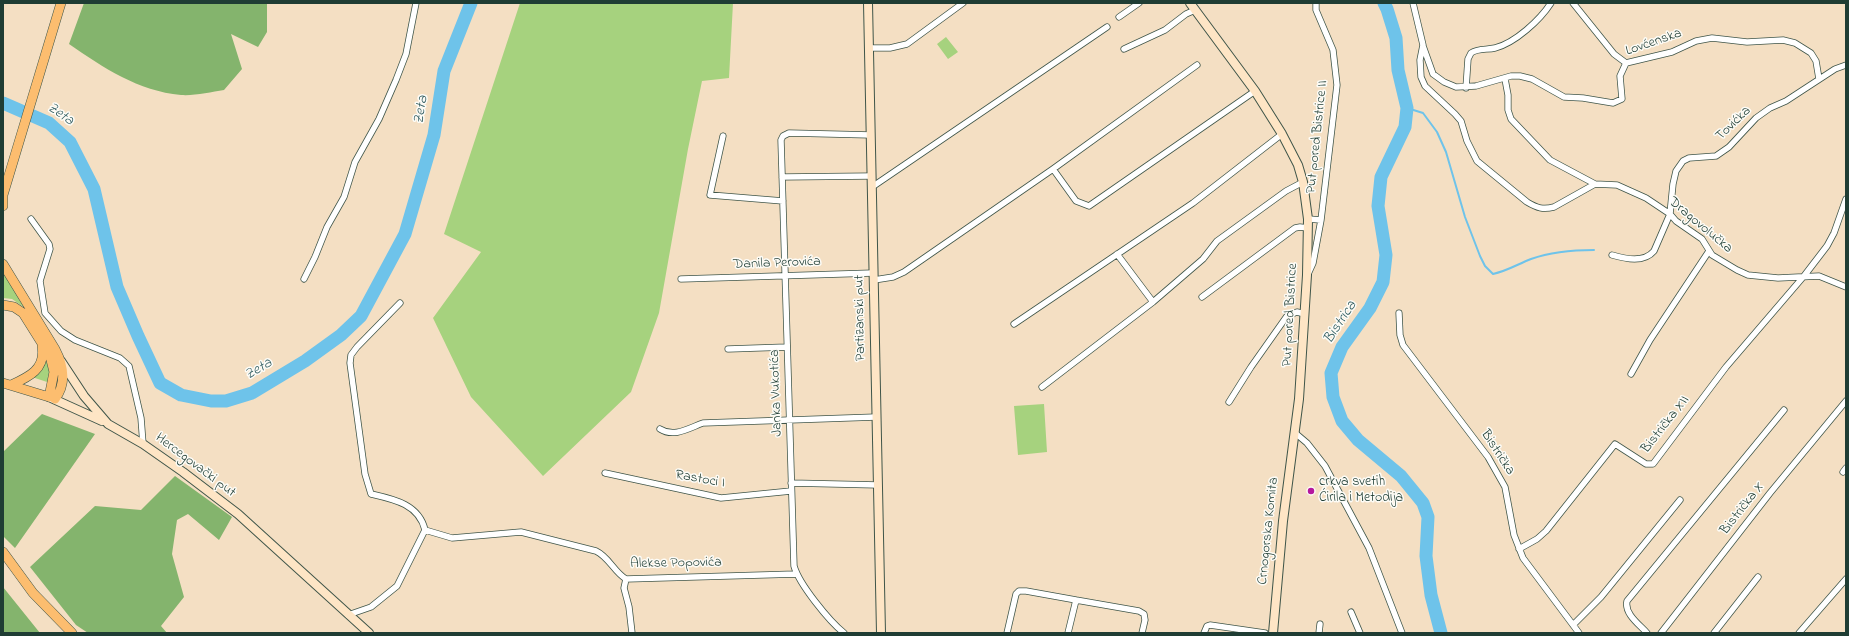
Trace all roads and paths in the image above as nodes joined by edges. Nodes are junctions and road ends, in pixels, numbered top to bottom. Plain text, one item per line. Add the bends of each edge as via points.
1 (61, 3) edge
2 (416, 3) edge
3 (868, 3) edge
4 (963, 3) edge
5 (1139, 3) edge
6 (1190, 3) edge
7 (1316, 3) edge
8 (1413, 3) edge
9 (1550, 3) edge
10 (1573, 3) edge
11 (1195, 10) junction
12 (1119, 17) dead end
13 (1107, 27) dead end
14 (1423, 45) junction
15 (869, 48) junction
16 (1124, 49) dead end
17 (1626, 63) junction
18 (1197, 65) dead end
19 (1846, 66) edge
20 (1504, 79) junction
21 (1819, 79) junction
22 (1466, 88) junction
23 (1255, 91) junction
24 (1282, 134) junction
25 (871, 135) junction
26 (722, 136) dead end
27 (1053, 169) junction
28 (872, 176) junction
29 (782, 177) junction
30 (1303, 182) junction
31 (1595, 184) junction
32 (872, 188) junction
33 (3, 195) edge
34 (1846, 200) edge
35 (782, 201) junction
36 (3, 206) edge
37 (1670, 214) junction
38 (31, 219) dead end
39 (1308, 219) junction
40 (1321, 220) junction
41 (1308, 228) junction
42 (1709, 252) junction
43 (1118, 254) junction
44 (1612, 255) dead end
45 (3, 264) edge
46 (785, 275) junction
47 (1307, 275) junction
48 (1804, 276) junction
49 (873, 277) junction
50 (304, 279) dead end
51 (681, 279) dead end
52 (1846, 287) edge
53 (1202, 297) dead end
54 (1153, 302) junction
55 (400, 303) dead end
56 (3, 305) edge
57 (1399, 313) dead end
58 (1305, 314) junction
59 (1014, 324) dead end
60 (42, 343) junction
61 (787, 347) junction
62 (728, 349) dead end
63 (61, 360) junction
64 (1631, 374) dead end
65 (7, 384) edge
66 (1042, 387) dead end
67 (52, 398) junction
68 (1846, 401) edge
69 (1229, 402) dead end
70 (1784, 410) dead end
71 (876, 417) junction
72 (790, 419) junction
73 (108, 424) junction
74 (660, 429) dead end
75 (1293, 432) junction
76 (143, 444) junction
77 (605, 473) dead end
78 (791, 483) junction
79 (878, 485) junction
80 (791, 491) junction
81 (1680, 500) dead end
82 (425, 530) junction
83 (1519, 548) junction
84 (3, 552) edge
85 (796, 574) junction
86 (1758, 577) dead end
87 (626, 579) junction
88 (1846, 579) edge
89 (1076, 600) junction
90 (1351, 612) dead end
91 (348, 615) junction
92 (1320, 624) dead end
93 (1573, 625) junction
94 (842, 632) edge
95 (72, 633) edge
96 (369, 633) edge
97 (632, 633) edge
98 (881, 633) edge
99 (1006, 633) edge
100 (1068, 633) edge
101 (1142, 633) edge
102 (1204, 633) edge
103 (1265, 633) edge
104 (1273, 633) edge
105 (1319, 633) edge
106 (1360, 633) edge
107 (1402, 633) edge
108 (1579, 633) edge
109 (1648, 633) edge
110 (1661, 633) edge
111 (1714, 633) edge
112 (1799, 633) edge

1 - 33 main road
2 - 50 street via 406,54 396,80 379,119 355,162 344,197 327,227
3 - 15 street, Partizanski put
4 - 15 street via 907,44 890,48
5 - 12 street
6 - 11 street, Put pored Bistrice
7 - 40 street, Put pored Bistrice II via 1316,10 1333,50 1337,85
8 - 14 street
9 - 22 street via 1544,13 1507,43 1471,52 1468,59
10 - 17 street via 1614,54
11 - 16 street via 1165,30
11 - 23 street, Put pored Bistrice
13 - 32 street
14 - 22 street, Lovćenska via 1433,74 1444,82
14 - 31 street via 1420,60 1421,77 1425,86 1458,118 1477,161 1491,174 1527,202 1542,209 1554,207
15 - 25 street, Partizanski put
17 - 20 street, Lovćenska via 1620,76 1622,99 1613,103 1564,97 1527,77 1511,76
17 - 21 street, Lovćenska via 1672,52 1696,40 1783,40 1795,43 1811,53 1816,61
18 - 27 street, Danila Perovića
19 - 21 street, Tovićka
20 - 22 street, Lovćenska
20 - 31 street via 1511,119 1550,160
21 - 37 street, Tovićka via 1756,118 1729,147 1716,156 1683,160 1676,170
23 - 24 street, Put pored Bistrice
23 - 27 street via 1089,206 1076,201
24 - 30 street, Put pored Bistrice via 1298,165
24 - 43 street via 1193,203
25 - 28 street, Partizanski put
25 - 29 street, Janka Vukotića via 789,133 780,140
26 - 35 street via 710,195
27 - 49 street, Danila Perovića via 904,272 893,277
28 - 29 street
28 - 32 street, Partizanski put
29 - 35 street, Janka Vukotića
30 - 39 street, Put pored Bistrice
30 - 54 street via 1286,191 1217,241 1203,259
31 - 37 street, Dragovolučka via 1617,185 1646,198
32 - 49 street, Partizanski put
33 - 36 main road
34 - 48 street via 1827,246
35 - 46 street, Janka Vukotića
37 - 42 street, Dragovolučka via 1702,239
37 - 44 street, Tovićka via 1651,254 1636,259
38 - 76 street, Hercegovački put via 50,249 40,281 45,313 61,331 75,340 120,358 128,366 141,418
39 - 40 street
39 - 41 street, Put pored Bistrice
40 - 47 street, Put pored Bistrice II via 1313,263
41 - 47 street, Put pored Bistrice
41 - 53 street via 1295,228
42 - 48 street, Dragovolučka via 1748,275 1778,278
42 - 64 street via 1650,340
43 - 54 street
43 - 59 street
45 - 63 main road
46 - 49 street, Danila Perovića
46 - 51 street, Danila Perovića
46 - 61 street, Janka Vukotića
47 - 58 street, Put pored Bistrice
48 - 52 street, Dragovolučka via 1820,276
48 - 83 street, Bistrička XII via 1726,367 1654,464 1646,464 1615,444 1546,531
49 - 71 street, Partizanski put
54 - 66 street
55 - 82 street via 357,347 350,363 365,474 371,494 406,504 420,517
56 - 60 main road via 14,307 23,313
57 - 83 street, Bistrička via 1403,345 1488,457 1505,486 1514,535
58 - 69 street via 1297,312 1287,316 1250,367
58 - 75 street, Put pored Bistrice via 1299,399
60 - 65 main road via 43,357 38,368 27,378
60 - 67 main road via 53,365
61 - 62 street
61 - 72 street, Janka Vukotića
63 - 67 main road via 64,370 63,382
63 - 73 street via 84,396
65 - 67 main road
67 - 73 street
68 - 110 street, Bistrička X via 1770,493
70 - 109 street via 1627,601 1628,613
71 - 72 street
71 - 79 street, Partizanski put
72 - 74 street via 704,423 677,432
72 - 78 street, Janka Vukotića
73 - 76 street
75 - 104 street, Crnogorska Komita
75 - 107 street via 1307,443 1329,473 1369,548
76 - 91 street, Hercegovački put via 238,514
77 - 80 street, Rastoci I via 721,498
78 - 79 street
78 - 80 street, Janka Vukotića
79 - 98 street, Partizanski put
80 - 85 street, Janka Vukotića via 793,558
81 - 93 street via 1601,598
82 - 87 street, Alekse Popovića via 452,538 522,532 596,551
82 - 91 street via 397,586 371,607
83 - 93 street, Bistrička via 1523,558
84 - 95 main road via 36,597
85 - 87 street, Alekse Popovića
85 - 94 street, Janka Vukotića
86 - 111 street
87 - 97 street via 623,585
88 - 112 street
89 - 99 street via 1020,591 1016,594
89 - 100 street
89 - 101 street via 1139,611 1144,614 1145,620
90 - 106 street
91 - 96 street, Hercegovački put
92 - 105 street
93 - 108 street, Bistrička
102 - 103 street via 1210,625

